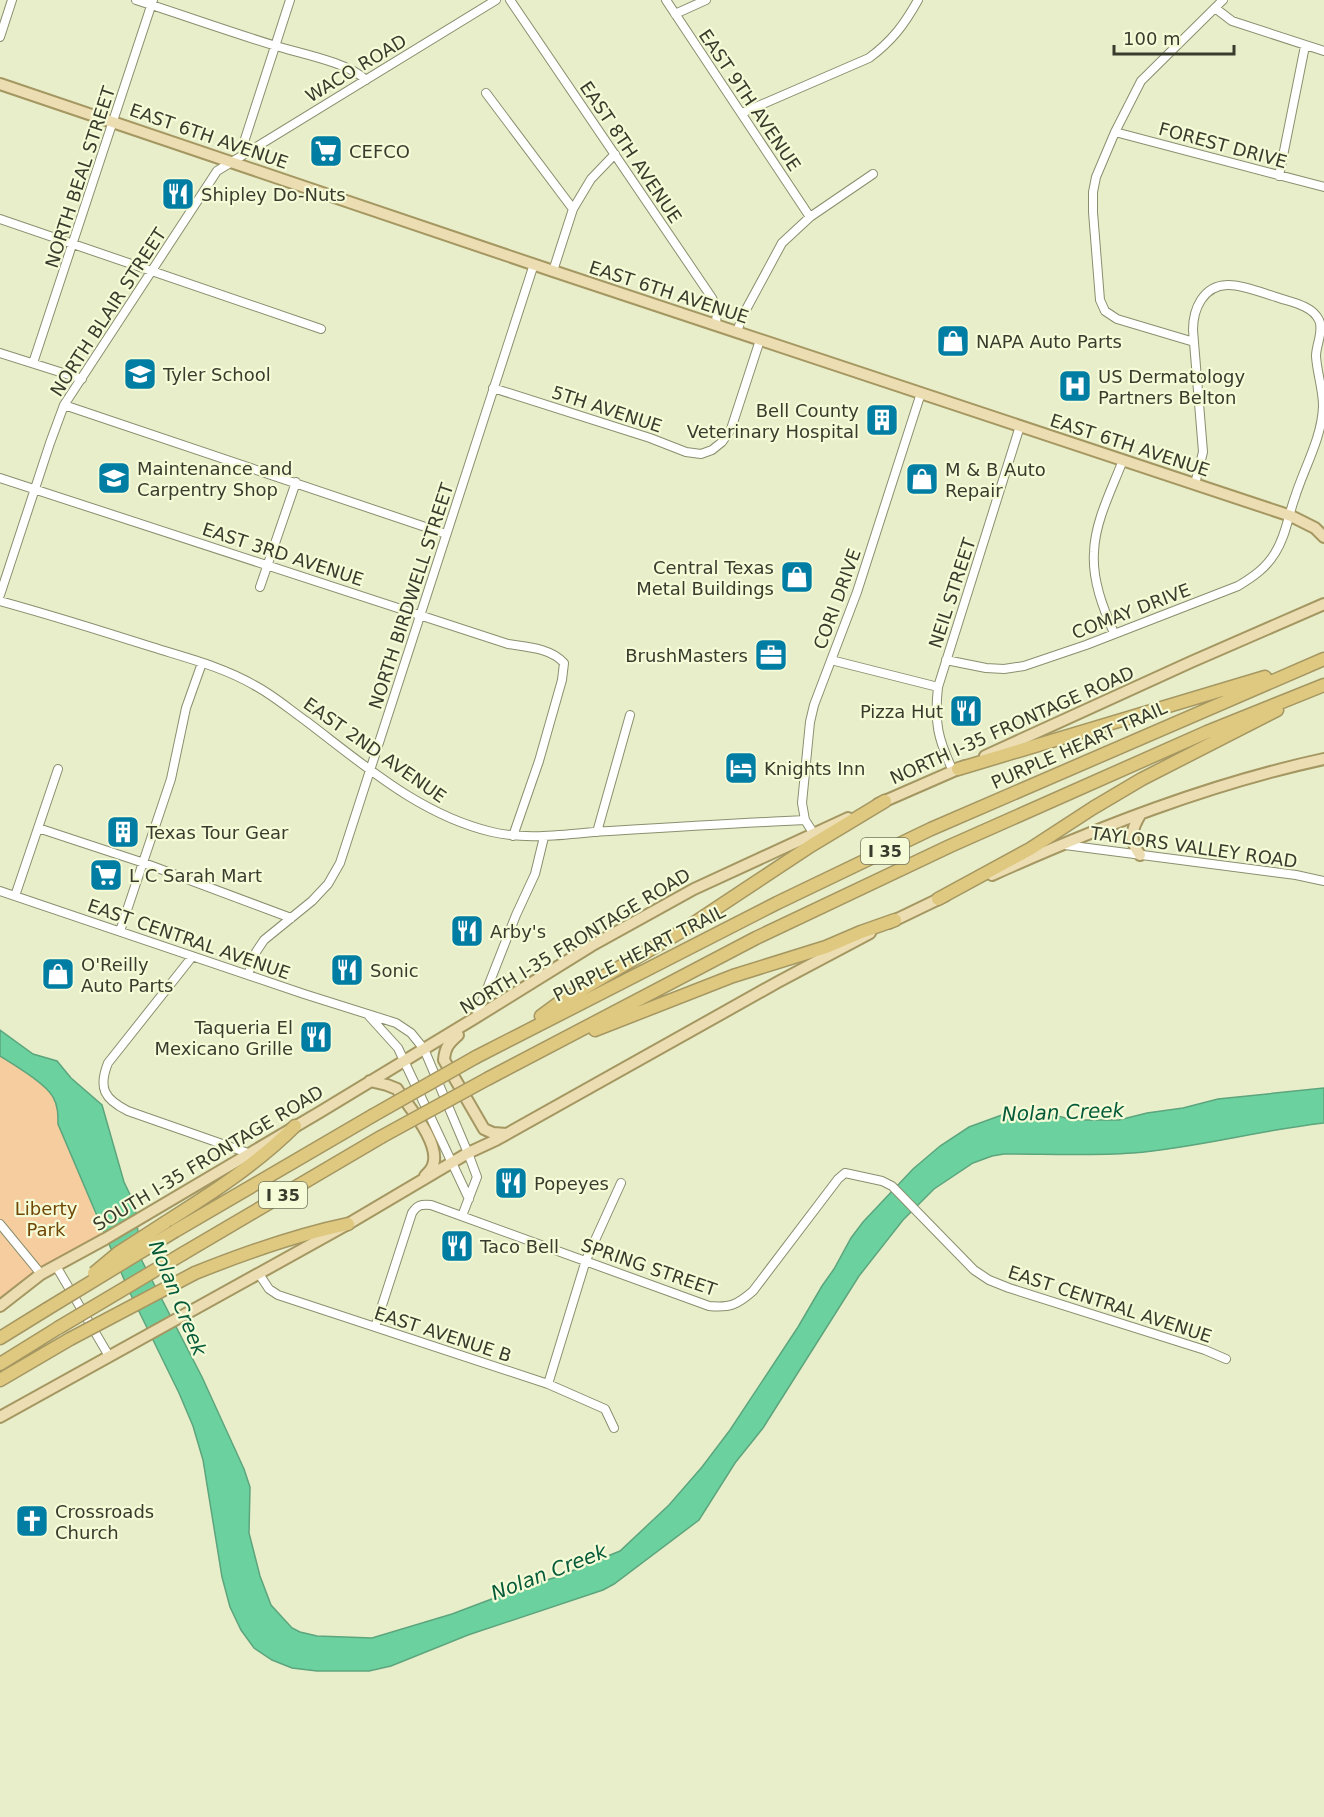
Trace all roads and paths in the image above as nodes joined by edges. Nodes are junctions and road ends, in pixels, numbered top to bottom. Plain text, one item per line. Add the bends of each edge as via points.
1 (12, 0) edge
2 (136, 0) edge
3 (290, 0) edge
4 (496, 0) edge
5 (510, 0) edge
6 (666, 0) edge
7 (706, 0) edge
8 (918, 0) edge
9 (1222, 0) edge
10 (152, 2) edge
11 (1215, 8) junction
12 (675, 14) junction
13 (0, 37) edge
14 (275, 46) junction
15 (1305, 46) junction
16 (1324, 51) edge
17 (366, 80) junction
18 (0, 84) edge
19 (486, 93) dead end
20 (742, 113) junction
21 (114, 121) junction
22 (1115, 132) junction
23 (245, 153) junction
24 (615, 154) junction
25 (230, 162) junction
26 (873, 174) dead end
27 (1279, 176) junction
28 (1324, 187) edge
29 (573, 209) junction
30 (810, 217) junction
31 (0, 219) edge
32 (73, 244) junction
33 (534, 264) junction
34 (553, 271) junction
35 (153, 272) junction
36 (716, 325) junction
37 (321, 329) dead end
38 (737, 332) junction
39 (760, 340) junction
40 (1194, 342) junction
41 (0, 353) edge
42 (33, 363) junction
43 (82, 379) junction
44 (493, 388) junction
45 (921, 393) junction
46 (64, 405) junction
47 (1020, 426) junction
48 (1123, 460) junction
49 (0, 478) edge
50 (296, 482) junction
51 (1195, 484) junction
52 (35, 489) junction
53 (1291, 516) junction
54 (446, 534) junction
55 (1324, 537) edge
56 (267, 564) junction
57 (260, 587) dead end
58 (0, 595) edge
59 (0, 601) edge
60 (1324, 604) edge
61 (420, 615) junction
62 (1114, 633) junction
63 (1324, 659) edge
64 (831, 660) junction
65 (946, 660) junction
66 (202, 663) junction
67 (1304, 667) junction
68 (1324, 685) edge
69 (938, 687) junction
70 (630, 715) dead end
71 (1324, 759) edge
72 (58, 769) dead end
73 (371, 770) junction
74 (956, 770) junction
75 (885, 801) junction
76 (1140, 815) junction
77 (805, 820) junction
78 (38, 828) junction
79 (597, 832) junction
80 (814, 834) junction
81 (513, 836) junction
82 (544, 837) junction
83 (1060, 844) junction
84 (1140, 855) junction
85 (144, 863) junction
86 (1324, 881) edge
87 (0, 891) edge
88 (15, 896) junction
89 (938, 899) junction
90 (291, 918) junction
91 (895, 920) junction
92 (120, 931) junction
93 (192, 957) junction
94 (248, 975) junction
95 (368, 1015) junction
96 (476, 1018) junction
97 (509, 1039) junction
98 (424, 1049) junction
99 (533, 1054) junction
100 (405, 1061) junction
101 (370, 1081) junction
102 (295, 1126) junction
103 (507, 1134) junction
104 (248, 1153) junction
105 (468, 1153) junction
106 (452, 1163) junction
107 (845, 1173) joint
108 (621, 1183) dead end
109 (403, 1193) junction
110 (469, 1199) junction
111 (462, 1216) junction
112 (0, 1224) edge
113 (348, 1224) junction
114 (171, 1227) junction
115 (586, 1260) junction
116 (56, 1266) junction
117 (41, 1274) junction
118 (259, 1274) junction
119 (0, 1306) edge
120 (375, 1327) junction
121 (0, 1338) edge
122 (109, 1356) junction
123 (1226, 1359) dead end
124 (0, 1364) edge
125 (0, 1380) edge
126 (548, 1384) junction
127 (0, 1417) edge
128 (614, 1428) dead end

1 - 13 street
2 - 10 street
3 - 14 street
4 - 17 street, WACO ROAD
5 - 24 street, EAST 8TH AVENUE
6 - 12 street, EAST 9TH AVENUE
7 - 12 street
8 - 20 street via 897,33 869,58
9 - 11 street
10 - 14 street
10 - 21 street, NORTH BEAL STREET
11 - 15 street via 1232,21
11 - 22 street via 1141,81
12 - 20 street, EAST 9TH AVENUE
14 - 17 street via 347,67
14 - 23 street via 245,139
15 - 16 street
15 - 27 street
17 - 23 street, WACO ROAD
18 - 21 main road, EAST 6TH AVENUE
19 - 29 street
20 - 30 street, EAST 9TH AVENUE
21 - 25 main road, EAST 6TH AVENUE
21 - 32 street, NORTH BEAL STREET
22 - 27 street, FOREST DRIVE
22 - 40 street via 1095,177 1093,192 1095,257 1102,306 1117,319
23 - 25 street, WACO ROAD
24 - 29 street via 591,179
24 - 36 street, EAST 8TH AVENUE via 712,298 717,310
25 - 33 main road, EAST 6TH AVENUE
25 - 35 street, NORTH BLAIR STREET via 217,171
26 - 30 street
27 - 28 street, FOREST DRIVE
29 - 34 street
30 - 38 street via 782,243 741,317
31 - 32 street
32 - 35 street
32 - 42 street, NORTH BEAL STREET
33 - 34 main road, EAST 6TH AVENUE
33 - 44 street, NORTH BIRDWELL STREET
34 - 36 main road, EAST 6TH AVENUE
35 - 37 street
35 - 43 street, NORTH BLAIR STREET
36 - 38 main road, EAST 6TH AVENUE
38 - 39 main road, EAST 6TH AVENUE
39 - 44 street, 5TH AVENUE via 731,429 722,442 701,454
39 - 45 main road, EAST 6TH AVENUE
40 - 51 street, COMAY DRIVE via 1203,452
40 - 53 street, COMAY DRIVE via 1195,309 1208,292 1226,285 1310,309 1319,320 1316,351 1322,417
41 - 42 street
42 - 43 street
43 - 46 street, NORTH BLAIR STREET
44 - 54 street, NORTH BIRDWELL STREET
45 - 47 main road, EAST 6TH AVENUE
45 - 64 street, CORI DRIVE
46 - 50 street
46 - 52 street, NORTH BLAIR STREET
47 - 48 main road, EAST 6TH AVENUE
47 - 65 street, NEIL STREET
48 - 51 main road, EAST 6TH AVENUE
48 - 62 street via 1106,502 1094,550 1095,577
49 - 52 street, EAST 3RD AVENUE
50 - 54 street
50 - 56 street
51 - 53 main road, EAST 6TH AVENUE
52 - 56 street, EAST 3RD AVENUE
52 - 58 street, NORTH BLAIR STREET
53 - 55 main road, EAST 6TH AVENUE
53 - 62 street, COMAY DRIVE via 1275,553 1255,576
54 - 61 street, NORTH BIRDWELL STREET
56 - 57 street
56 - 61 street, EAST 3RD AVENUE
59 - 66 street, EAST 2ND AVENUE
60 - 74 main road, NORTH I-35 FRONTAGE ROAD
61 - 73 street, NORTH BIRDWELL STREET
61 - 81 street, EAST 3RD AVENUE via 558,656 564,663 539,761
62 - 65 street, COMAY DRIVE via 1049,659 1004,669
63 - 67 highway, PURPLE HEART TRAIL / I 35
64 - 69 street
64 - 77 street, CORI DRIVE via 810,722 802,803
65 - 69 street, NEIL STREET
66 - 73 street, EAST 2ND AVENUE via 255,685
66 - 85 street
67 - 74 highway
67 - 97 highway, PURPLE HEART TRAIL / I 35 via 932,829
68 - 89 highway via 1142,779 1030,849
68 - 99 highway, I 35 via 950,846 756,938
69 - 74 street, NEIL STREET via 941,745
70 - 79 street
71 - 76 main road via 1229,783
72 - 78 street
73 - 81 street, EAST 2ND AVENUE via 443,815
73 - 90 street, NORTH BIRDWELL STREET via 340,863 328,884
74 - 75 main road, NORTH I-35 FRONTAGE ROAD
75 - 80 main road, NORTH I-35 FRONTAGE ROAD
75 - 97 highway via 817,841 653,950 560,1002
76 - 83 main road
76 - 84 main road via 1131,838
77 - 79 street, EAST 2ND AVENUE
77 - 80 street
78 - 85 street
78 - 88 street
79 - 82 street, EAST 2ND AVENUE
80 - 96 main road, NORTH I-35 FRONTAGE ROAD via 664,905
81 - 82 street, EAST 2ND AVENUE
82 - 96 street via 535,874
83 - 84 street, TAYLORS VALLEY ROAD
83 - 89 main road
84 - 86 street, TAYLORS VALLEY ROAD
85 - 90 street
85 - 92 street
87 - 88 street, EAST CENTRAL AVENUE
88 - 92 street, EAST CENTRAL AVENUE
89 - 91 main road
90 - 94 street, NORTH BIRDWELL STREET via 264,940
91 - 99 highway via 713,983
91 - 103 main road
92 - 93 street, EAST CENTRAL AVENUE
93 - 94 street, EAST CENTRAL AVENUE
93 - 104 street via 108,1063 103,1087 111,1101 128,1111
94 - 95 street, EAST CENTRAL AVENUE
95 - 98 street, EAST CENTRAL AVENUE via 396,1023
95 - 100 street, EAST CENTRAL AVENUE via 389,1036
96 - 98 main road, NORTH I-35 FRONTAGE ROAD
96 - 103 main road via 448,1044 444,1060 484,1129
97 - 114 highway, PURPLE HEART TRAIL / I 35, bridge
98 - 100 main road, NORTH I-35 FRONTAGE ROAD
98 - 105 street, EAST CENTRAL AVENUE
99 - 124 highway, I 35, bridge via 381,1137
100 - 101 main road, SOUTH I-35 FRONTAGE ROAD
100 - 106 street, EAST CENTRAL AVENUE
101 - 102 main road, SOUTH I-35 FRONTAGE ROAD
101 - 109 main road via 397,1089 432,1142 433,1165 427,1175
102 - 104 main road, SOUTH I-35 FRONTAGE ROAD
102 - 114 highway
103 - 105 main road
104 - 116 main road, SOUTH I-35 FRONTAGE ROAD
105 - 106 main road
105 - 110 street, EAST CENTRAL AVENUE via 477,1177
106 - 109 main road
106 - 110 street, EAST CENTRAL AVENUE
107 - 115 street, SPRING STREET via 753,1291 725,1308 709,1306
107 - 123 street, EAST CENTRAL AVENUE via 892,1186 957,1254 988,1280
108 - 115 street
109 - 113 main road
110 - 111 street, EAST CENTRAL AVENUE
111 - 115 street, SPRING STREET
111 - 120 street, SPRING STREET via 431,1205 416,1207
112 - 117 street
113 - 118 main road
113 - 125 highway, bridge via 247,1252 195,1273
114 - 121 highway, bridge via 118,1253 50,1306
115 - 126 street
116 - 117 main road, SOUTH I-35 FRONTAGE ROAD
116 - 122 street
117 - 119 main road, SOUTH I-35 FRONTAGE ROAD
118 - 120 street, EAST AVENUE B via 278,1295
118 - 122 main road
120 - 126 street, EAST AVENUE B
122 - 127 main road
126 - 128 street, EAST AVENUE B via 605,1409

